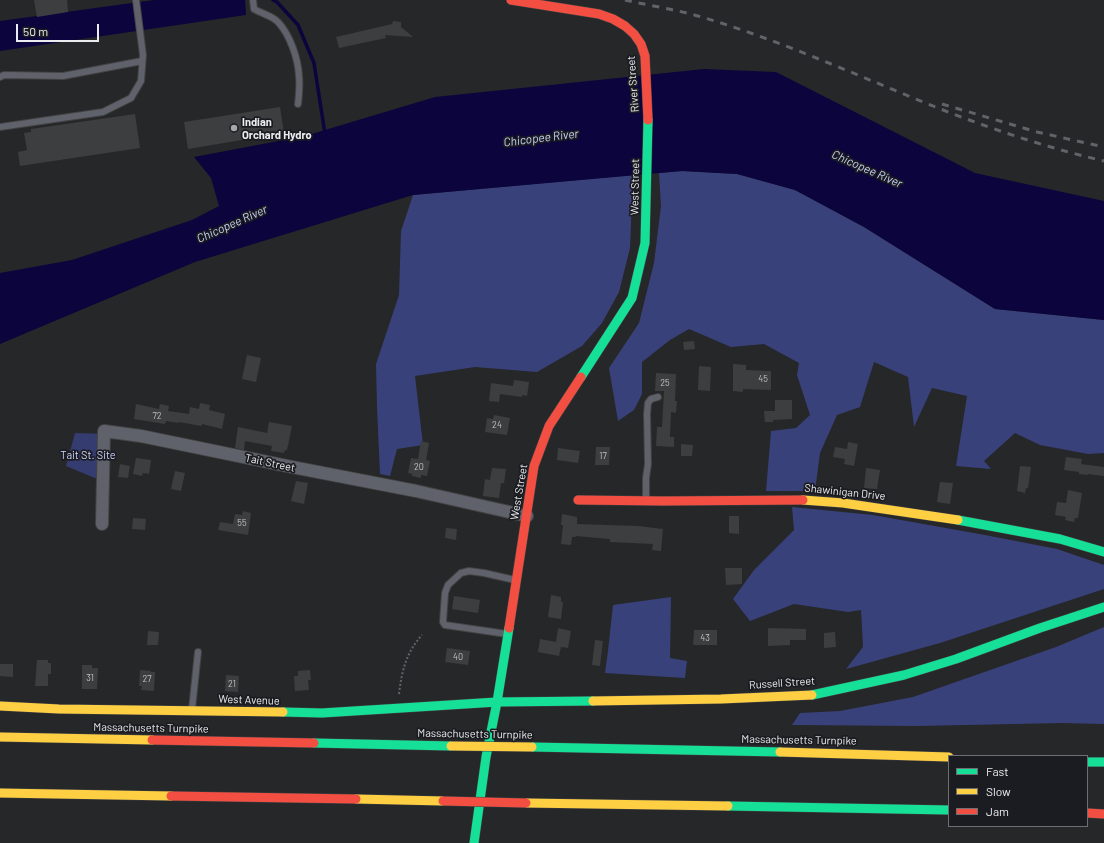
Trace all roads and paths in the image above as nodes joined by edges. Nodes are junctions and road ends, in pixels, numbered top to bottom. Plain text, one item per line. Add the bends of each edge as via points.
1 (136, 0) edge
2 (253, 0) edge
3 (510, 0) edge
4 (142, 61) junction
5 (0, 77) edge
6 (298, 104) dead end
7 (648, 122) joint
8 (0, 127) edge
9 (658, 397) dead end
10 (578, 500) dead end
11 (646, 501) junction
12 (527, 516) junction
13 (102, 524) dead end
14 (1104, 552) edge
15 (516, 580) junction
16 (1104, 607) edge
17 (508, 634) junction
18 (422, 635) dead end
19 (198, 652) dead end
20 (497, 702) junction
21 (0, 706) edge
22 (399, 708) junction
23 (192, 710) junction
24 (0, 737) edge
25 (948, 757) edge
26 (1088, 762) edge
27 (1104, 762) edge
28 (0, 793) edge
29 (948, 810) edge
30 (1088, 813) edge
31 (1104, 814) edge
32 (474, 843) edge

1 - 4 lane
2 - 6 lane via 254,9 274,18 287,36 296,58 299,76
3 - 7 main road, River Street via 599,14 620,22 634,34 645,56
4 - 5 lane via 63,76
4 - 8 lane via 141,81 131,98 103,112
7 - 12 main road, West Street via 645,243 632,298 549,426 534,466
9 - 11 lane via 648,403
10 - 11 main road, Shawinigan Drive
11 - 14 main road, Shawinigan Drive via 792,499 843,503 1060,539
12 - 13 street, Tait Street via 149,437 104,431
12 - 15 main road, West Street
15 - 17 main road, West Street
15 - 17 lane via 484,573 464,572 454,578 445,593 445,625
16 - 20 main road, Russell Street via 904,675 812,695
17 - 20 main road, West Street
18 - 22 path via 408,655 400,685
19 - 23 lane
20 - 22 main road, West Avenue
20 - 32 main road, West Street via 486,757
21 - 23 main road, West Avenue
22 - 23 main road, West Avenue via 322,713
24 - 25 main road, Massachusetts Turnpike, bridge
26 - 27 main road
28 - 29 main road, bridge
30 - 31 main road

